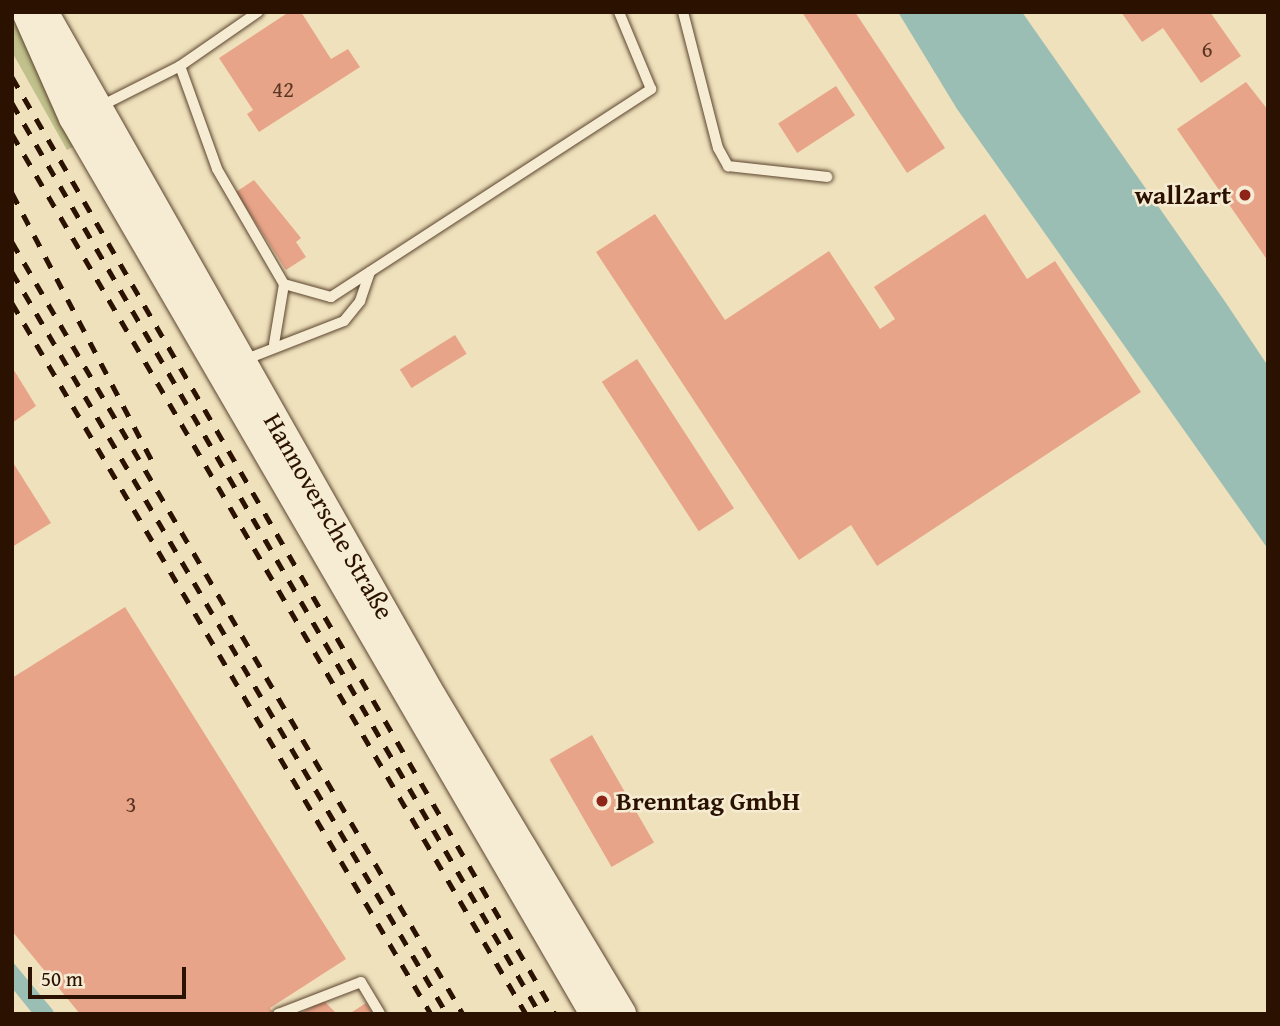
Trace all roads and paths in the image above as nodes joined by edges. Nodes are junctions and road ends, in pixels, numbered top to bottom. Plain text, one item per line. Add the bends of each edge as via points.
1 (26, 12) edge
2 (44, 12) edge
3 (258, 12) edge
4 (619, 12) edge
5 (683, 12) edge
6 (180, 66) junction
7 (99, 108) junction
8 (827, 177) dead end
9 (370, 272) junction
10 (284, 284) junction
11 (201, 341) junction
12 (274, 344) junction
13 (241, 362) junction
14 (243, 414) junction
15 (444, 762) junction
16 (481, 779) junction
17 (488, 837) junction
18 (278, 1014) edge
19 (380, 1014) edge
20 (594, 1014) edge
21 (622, 1014) edge

1 - 11 main road, Hannoversche Straße via 73,118
2 - 7 main road, Hannoversche Straße
3 - 6 lane
4 - 9 lane via 652,89
5 - 8 lane via 718,148 735,168
6 - 7 lane
6 - 10 lane via 217,169
7 - 13 main road, Hannoversche Straße
9 - 10 lane via 331,298
9 - 12 lane via 360,301 344,321 325,332
10 - 12 lane
11 - 13 lane
11 - 14 main road, Hannoversche Straße
12 - 13 lane
13 - 14 lane
13 - 16 main road, Hannoversche Straße
14 - 15 main road, Hannoversche Straße
15 - 16 lane
15 - 17 main road, Hannoversche Straße
16 - 17 lane
16 - 21 main road, Hannoversche Straße
17 - 20 main road, Hannoversche Straße
18 - 19 lane via 361,982

